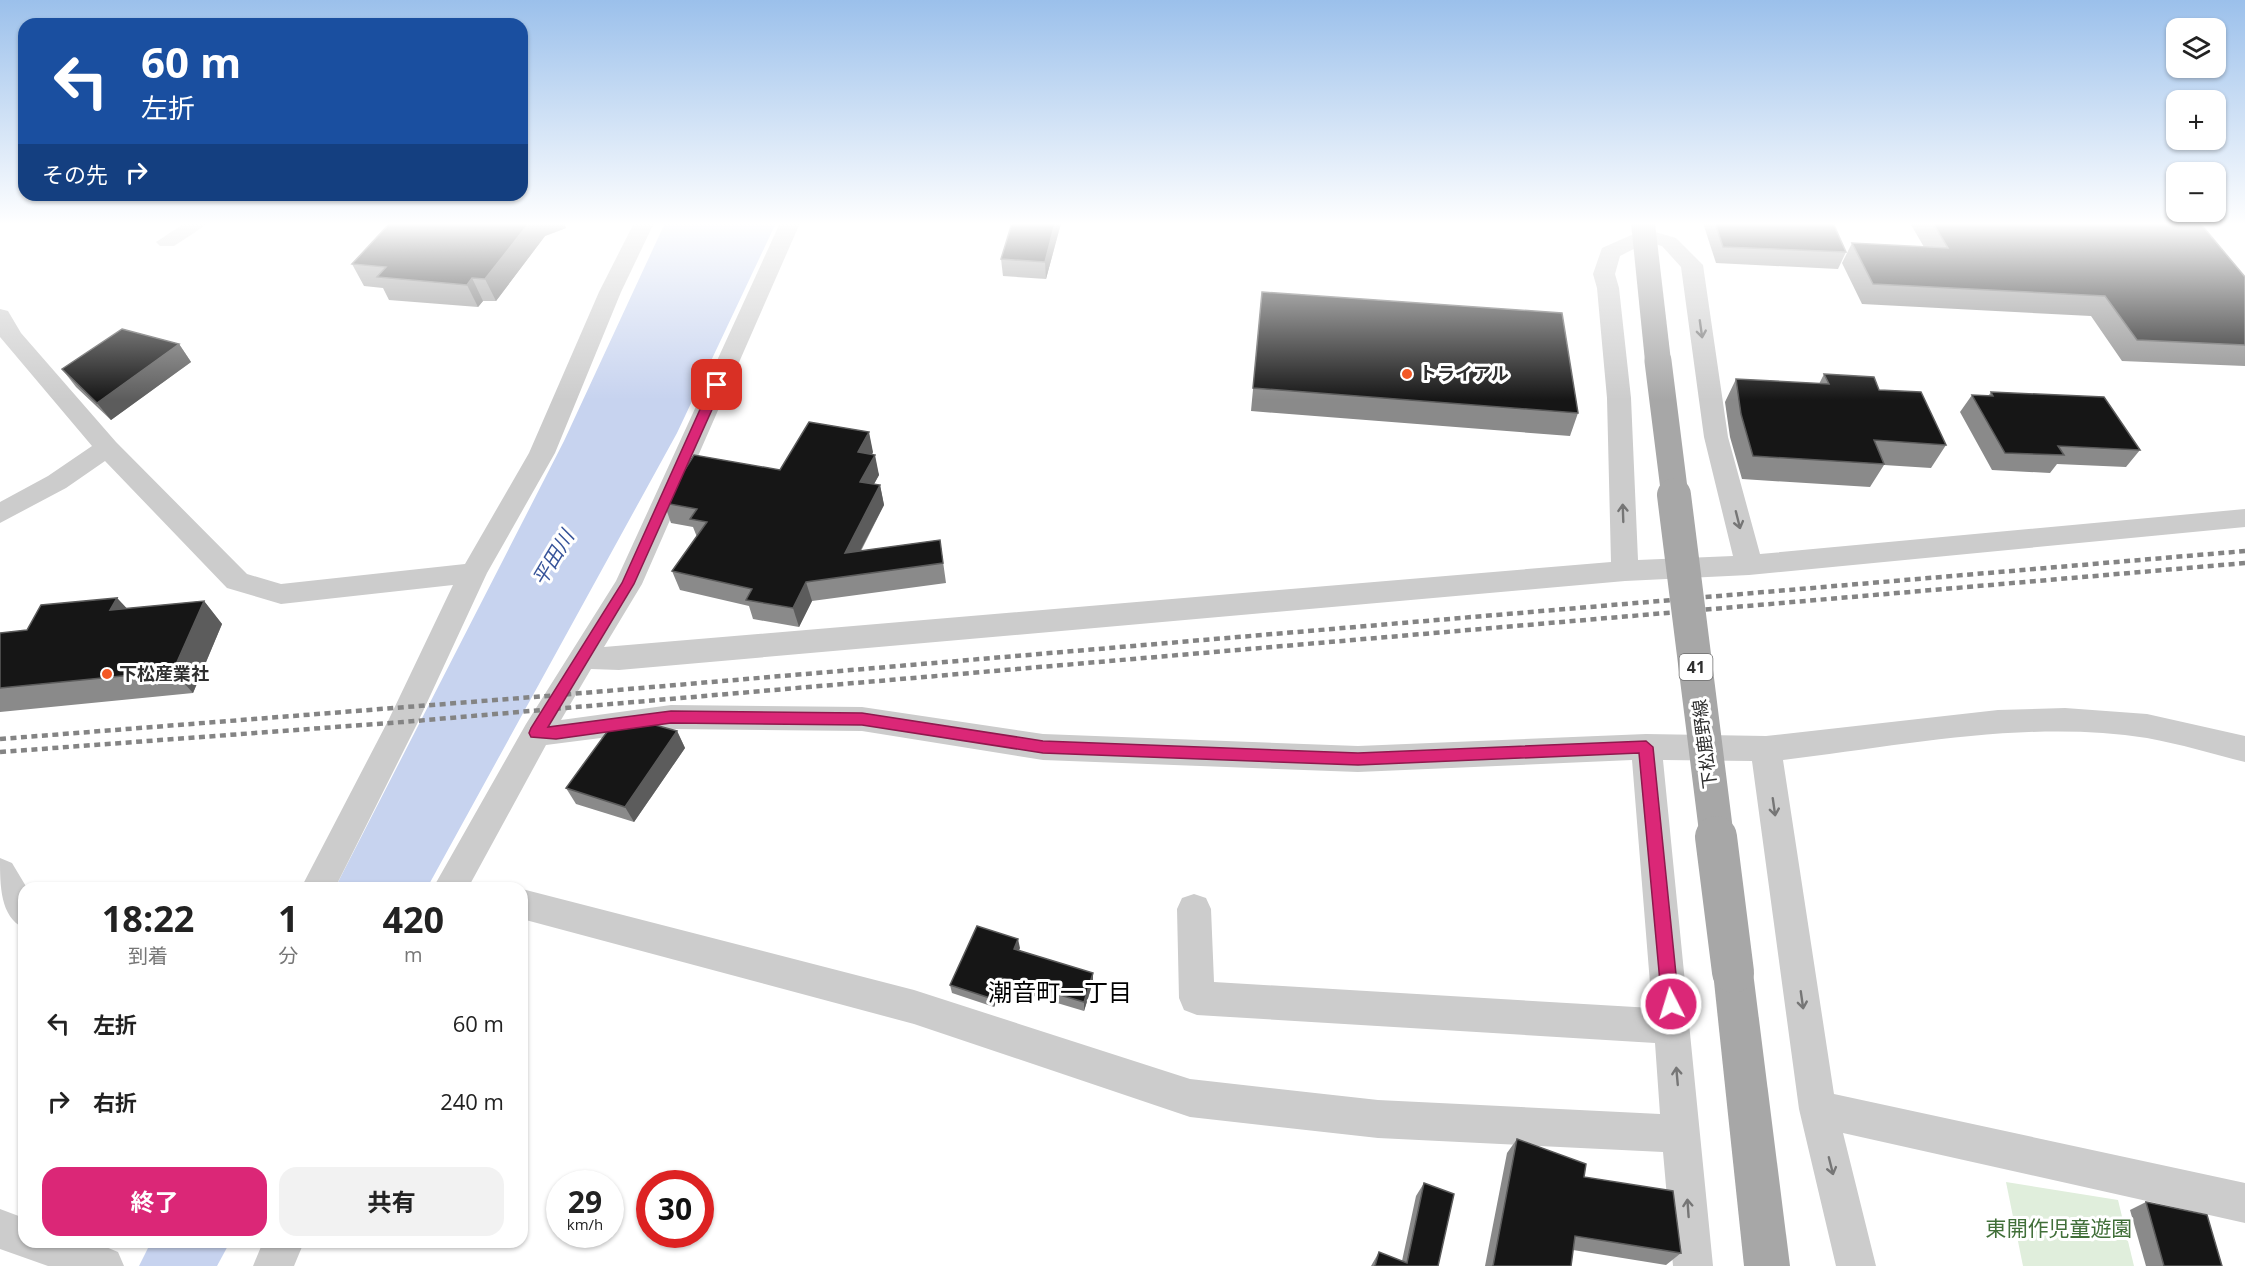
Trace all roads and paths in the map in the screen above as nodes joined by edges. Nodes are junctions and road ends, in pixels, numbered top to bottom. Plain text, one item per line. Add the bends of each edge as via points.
1 (615, 282) edge
2 (763, 282) edge
3 (1606, 282) edge
4 (1650, 282) edge
5 (1694, 282) edge
6 (0, 316) edge
7 (107, 448) junction
8 (0, 514) edge
9 (2245, 518) edge
10 (1749, 565) junction
11 (1625, 571) junction
12 (473, 573) junction
13 (585, 657) junction
14 (537, 733) junction
15 (1646, 747) junction
16 (1766, 749) junction
17 (2245, 749) edge
18 (0, 873) edge
19 (321, 882) edge
20 (458, 882) edge
21 (18, 903) edge
22 (528, 906) edge
23 (1194, 909) dead end
24 (1673, 1027) junction
25 (1818, 1109) junction
26 (1683, 1134) junction
27 (2245, 1203) edge
28 (0, 1230) edge
29 (18, 1236) edge
30 (64, 1248) edge
31 (281, 1248) edge
32 (101, 1256) edge
33 (273, 1266) edge
34 (1693, 1266) edge
35 (1767, 1266) edge
36 (1856, 1266) edge

1 - 12 street via 542,453
2 - 13 street via 628,584
11 -> 3 street via 1619,398
4 - 35 main road, 下松鹿野線 / 41, bridge
5 -> 10 street via 1716,437
6 - 7 street via 11,336
7 - 8 street
7 - 12 street via 237,581 281,594
9 - 10 street
10 - 11 street
11 - 13 street via 619,659
12 - 19 street
13 - 14 street
14 - 15 street via 671,717 862,719 1043,747 1358,759
14 - 20 street
15 - 16 street
15 - 24 street
16 - 17 street via 1998,722 2065,720 2147,726
16 -> 25 street
18 - 21 street
22 - 26 street via 914,1007 1190,1098 1378,1119
23 - 24 street via 1197,998
26 -> 24 street
25 - 27 street
25 -> 36 street
34 -> 26 street
28 - 29 street
30 - 32 street
31 - 33 street

